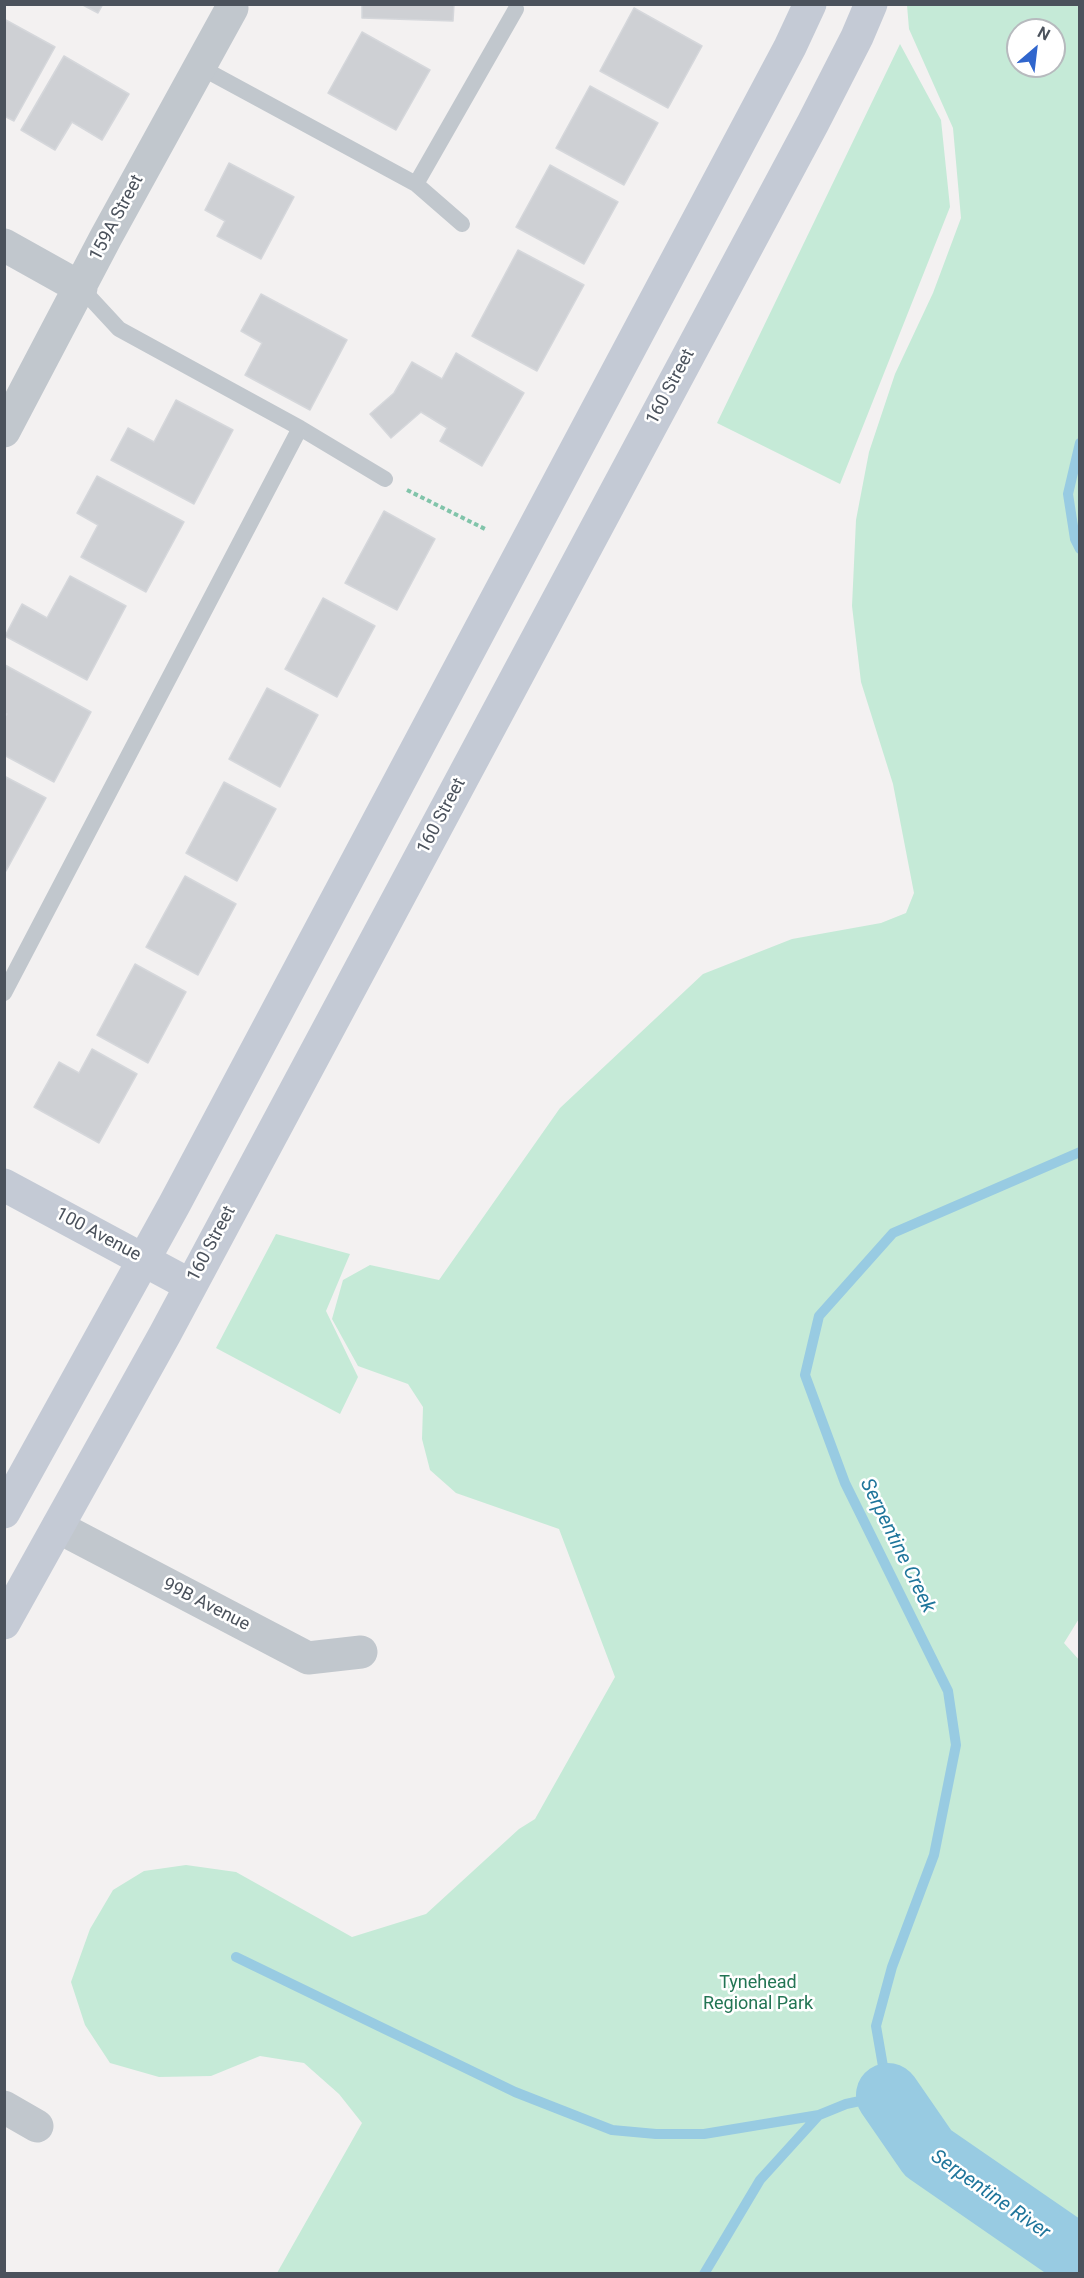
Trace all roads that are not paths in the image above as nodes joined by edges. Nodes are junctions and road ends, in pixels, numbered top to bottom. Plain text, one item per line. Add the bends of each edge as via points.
1 (810, 4) edge
2 (871, 4) edge
3 (232, 8) dead end
4 (516, 9) dead end
5 (200, 67) junction
6 (416, 184) junction
7 (462, 224) dead end
8 (4, 245) edge
9 (81, 288) junction
10 (300, 428) junction
11 (4, 430) edge
12 (385, 479) road end
13 (4, 993) edge
14 (4, 1185) edge
15 (144, 1259) junction
16 (190, 1285) junction
17 (4, 1512) edge
18 (58, 1527) junction
19 (4, 1623) edge
20 (360, 1652) dead end
21 (4, 2107) edge
22 (37, 2126) dead end

1 - 15 main road
2 - 16 main road, 160 Street via 813,123
3 - 5 street, 159A Street
4 - 6 lane
5 - 6 lane
5 - 9 street, 159A Street
6 - 7 lane
8 - 9 street
9 - 10 lane via 119,329
9 - 11 street, 159A Street
10 - 12 lane
10 - 13 lane
14 - 15 main road, 100 Avenue
15 - 16 main road, 100 Avenue
15 - 17 main road
16 - 18 main road, 160 Street
18 - 19 main road, 160 Street
18 - 20 street, 99B Avenue via 308,1658
21 - 22 street

